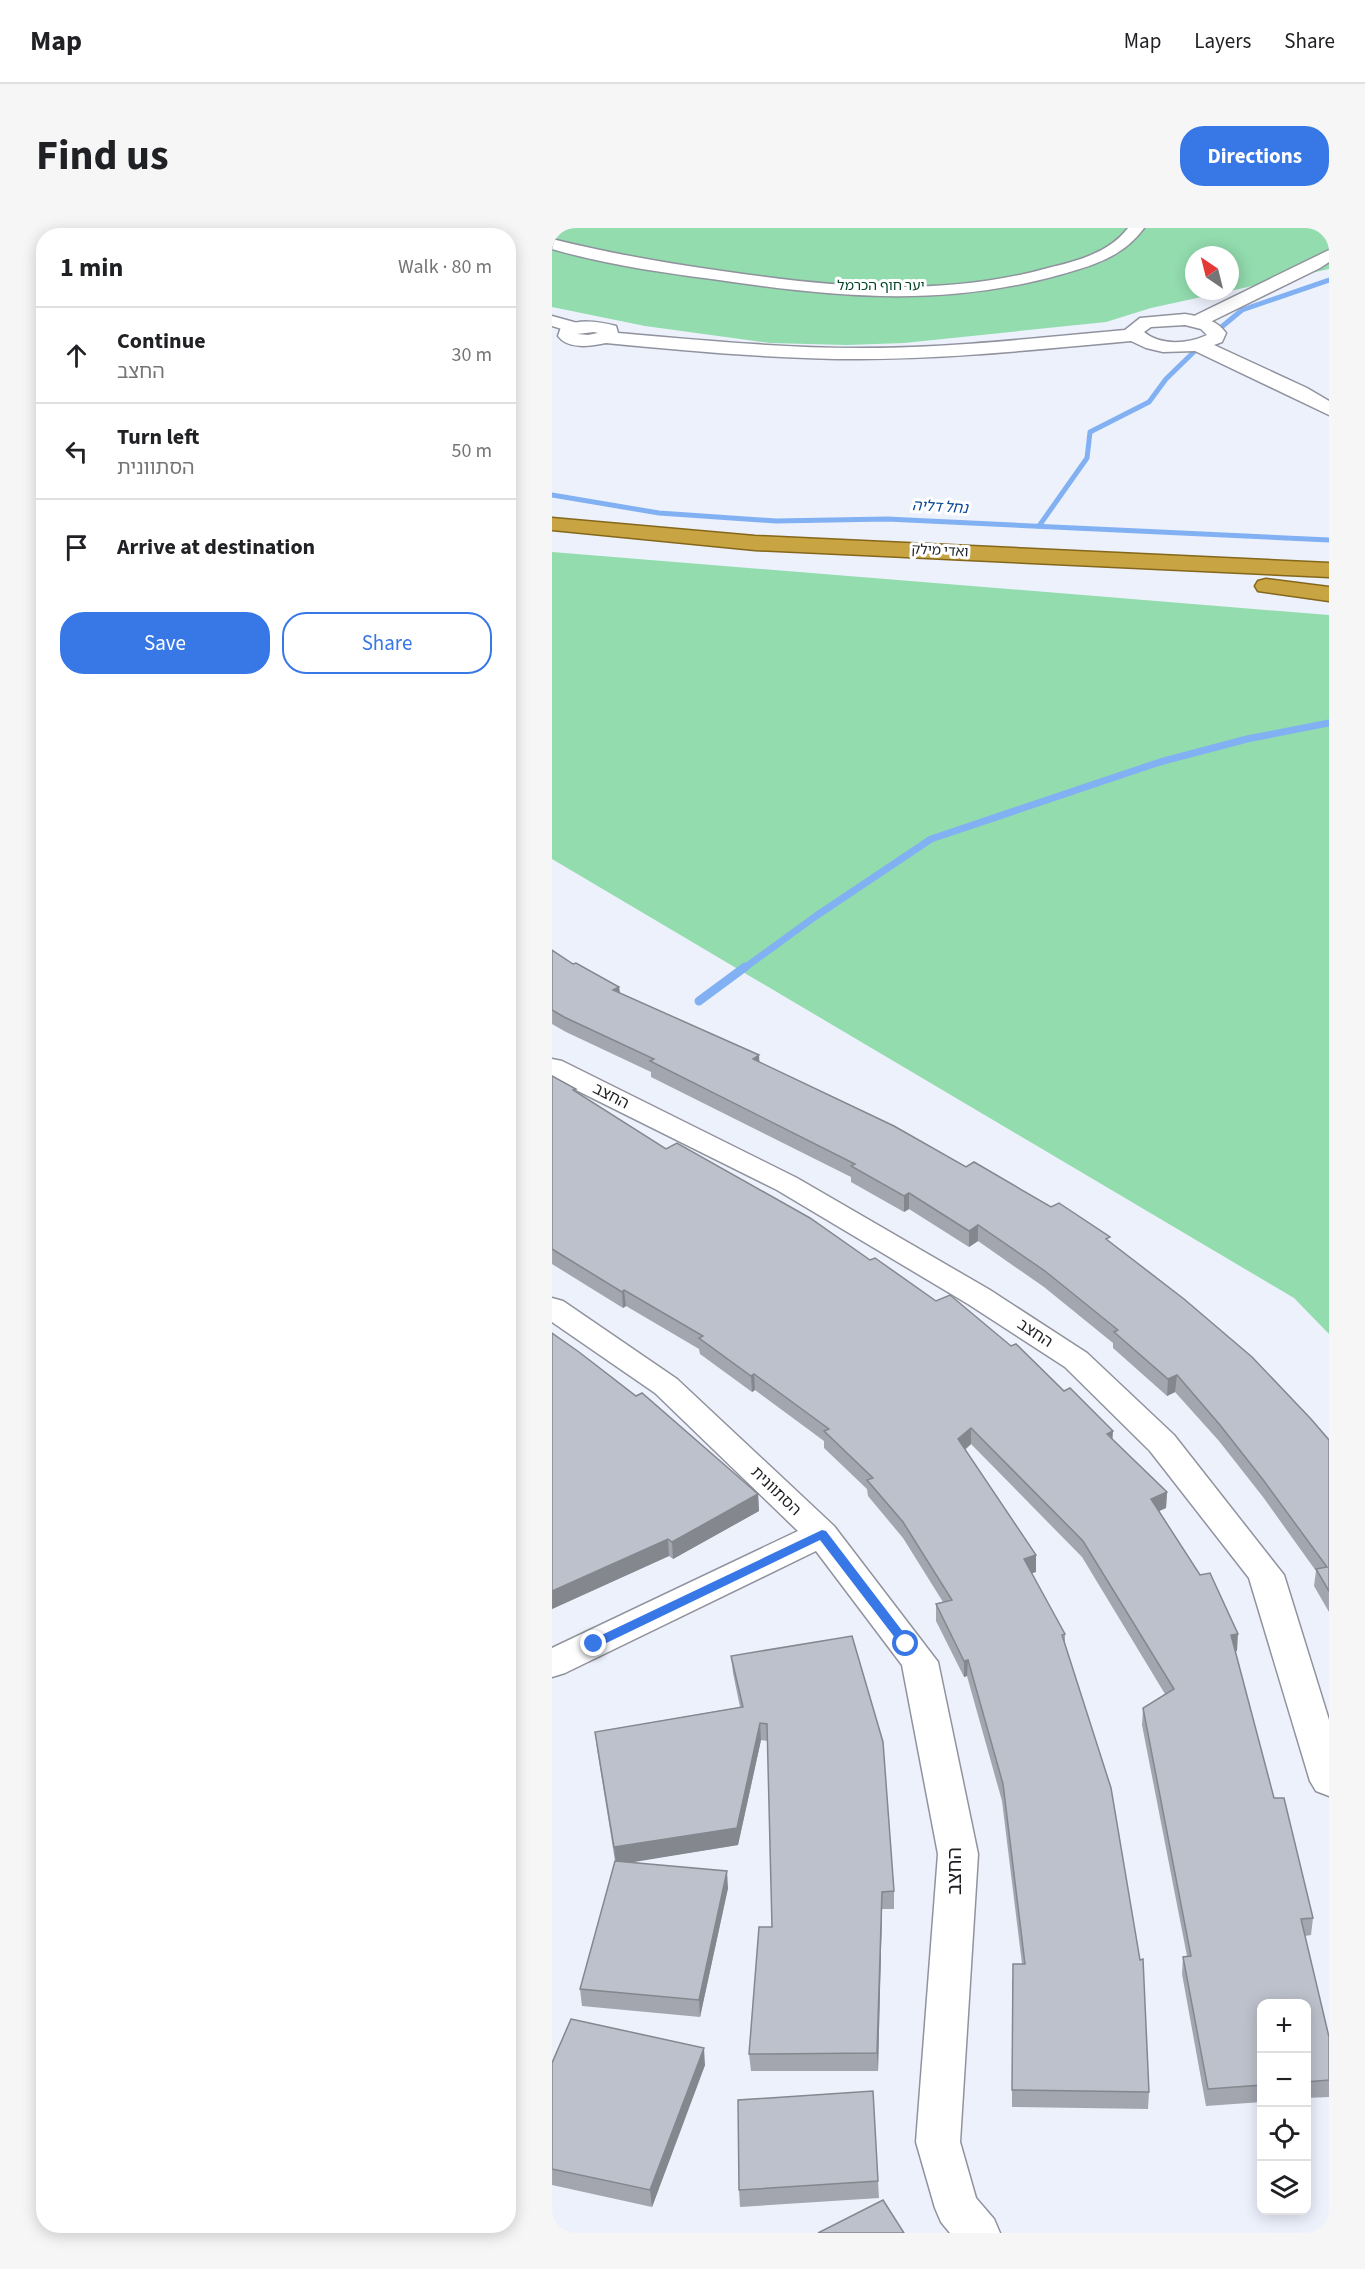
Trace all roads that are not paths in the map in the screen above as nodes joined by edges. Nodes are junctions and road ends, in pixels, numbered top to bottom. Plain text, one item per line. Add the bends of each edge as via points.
1 (1136, 228) edge
2 (552, 244) edge
3 (1329, 255) edge
4 (552, 321) edge
5 (1198, 321) junction
6 (564, 331) edge
7 (1135, 335) junction
8 (1198, 345) junction
9 (1329, 409) edge
10 (552, 524) edge
11 (552, 536) edge
12 (1061, 568) junction
13 (1329, 570) edge
14 (1329, 581) edge
15 (1329, 594) edge
16 (552, 1067) edge
17 (552, 1308) edge
18 (822, 1534) junction
19 (552, 1664) edge
20 (1329, 1781) edge
21 (978, 2233) edge

1 - 2 street via 1103,257 1036,278 927,291 815,289 674,269
3 - 5 street
4 - 6 street
5 - 7 street via 1146,322 1134,330
5 - 8 street via 1217,333 1215,338
6 - 7 street via 570,338 581,340 606,337 768,352 897,353
7 - 8 street via 1160,345
8 - 9 street
10 - 13 highway, ואדי מילק via 755,543
11 - 12 highway, ואדי מילק via 687,550
12 - 14 highway, ואדי מילק
12 - 15 highway
16 - 20 street, החצב via 787,1184 979,1297 1076,1360 1162,1443 1266,1575
17 - 18 street, הסתוונית via 666,1386
18 - 19 street
18 - 21 street, החצב via 920,1662 958,1854 938,2142 957,2208

